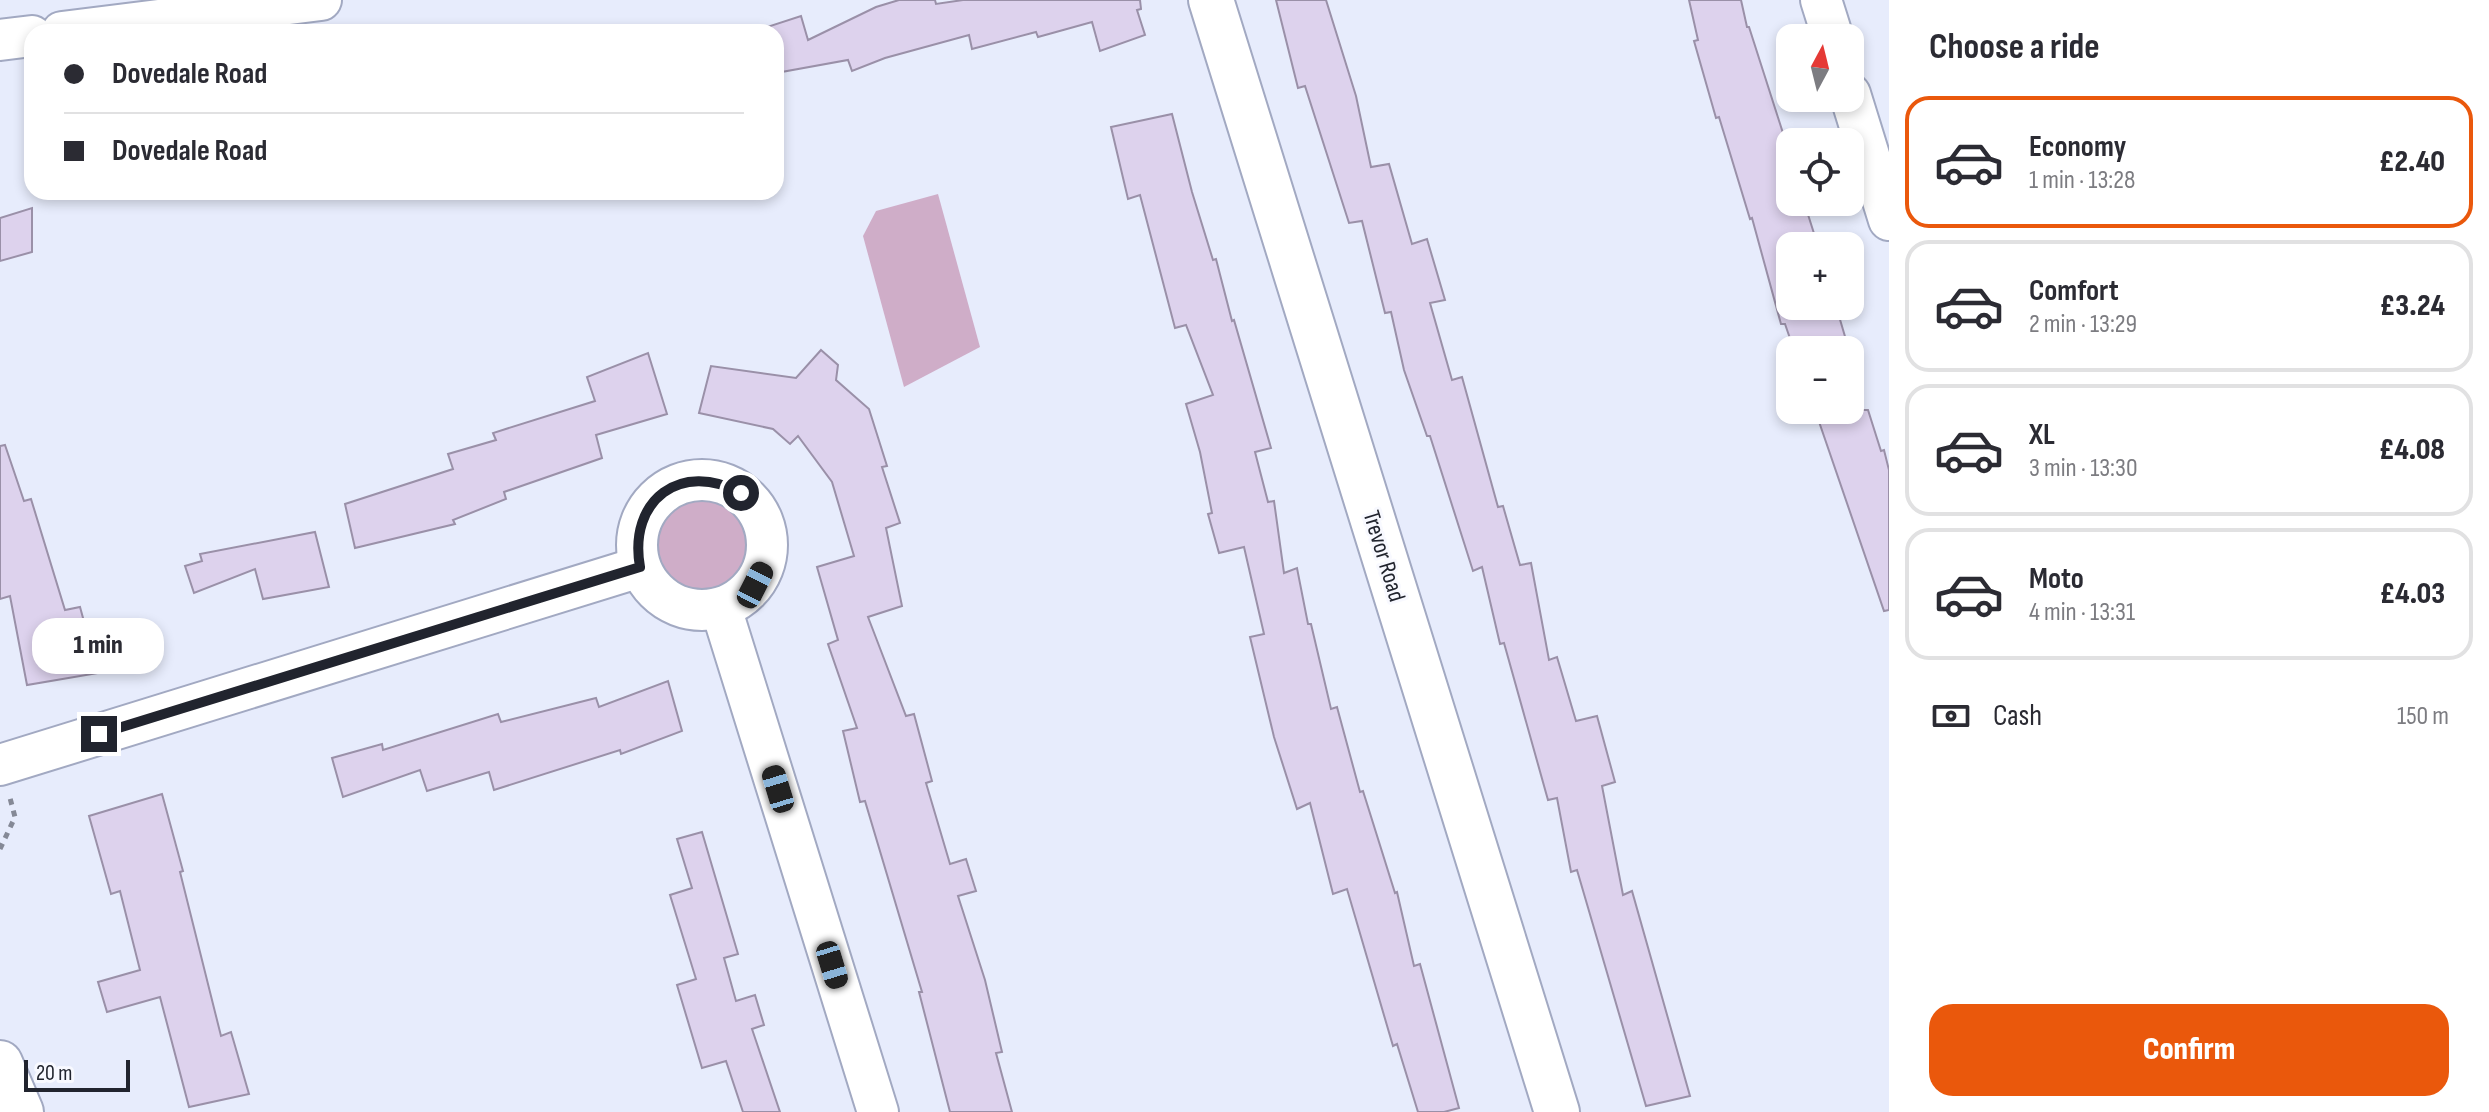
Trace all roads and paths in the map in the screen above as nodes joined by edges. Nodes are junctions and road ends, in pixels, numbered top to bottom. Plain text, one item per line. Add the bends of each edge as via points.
1 (321, 0) edge
2 (1211, 0) edge
3 (1821, 0) edge
4 (210, 7) edge
5 (109, 24) edge
6 (1829, 24) edge
7 (24, 37) edge
8 (0, 40) edge
9 (1856, 112) edge
10 (1889, 220) edge
11 (640, 567) junction
12 (721, 608) junction
13 (1, 764) edge
14 (0, 849) edge
15 (0, 1063) edge
16 (21, 1112) edge
17 (878, 1112) edge
18 (1557, 1112) edge

1 - 4 street
2 - 18 street, Trevor Road
3 - 6 street
4 - 5 street
7 - 8 street
9 - 10 street
11 - 12 street via 649,585 681,608
11 - 12 street via 636,546 648,507 681,483 723,483 756,507 768,546 755,585
11 - 13 street
12 - 17 street
13 - 14 path via 15,817
15 - 16 street

